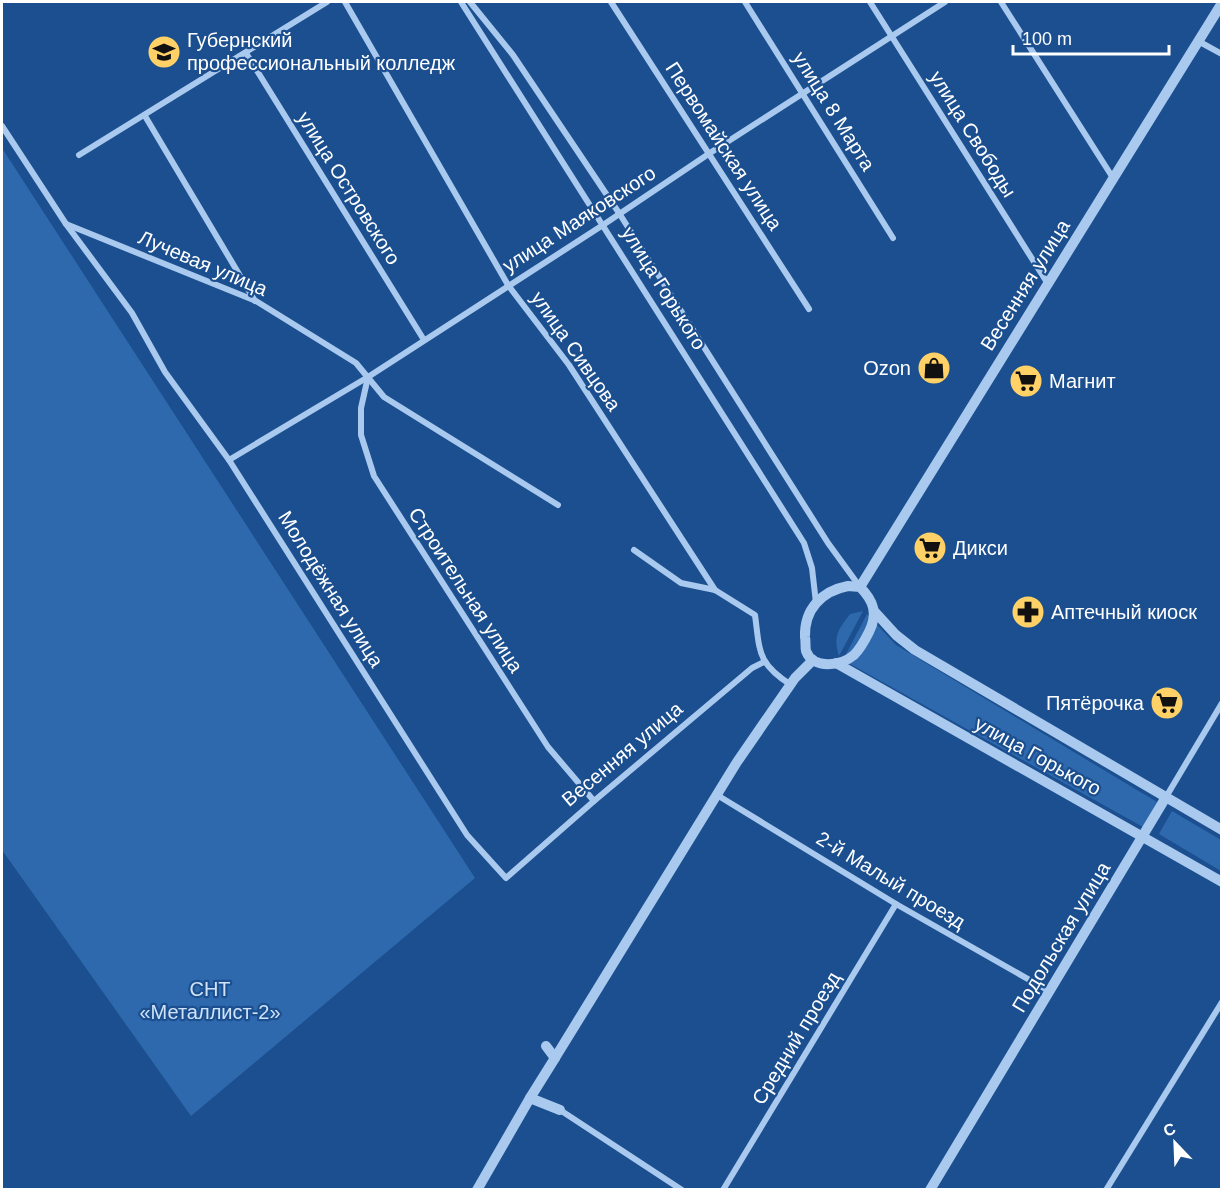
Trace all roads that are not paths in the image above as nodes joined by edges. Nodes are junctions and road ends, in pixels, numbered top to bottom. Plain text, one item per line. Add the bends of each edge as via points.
1 (327, 2) edge
2 (345, 2) edge
3 (460, 2) edge
4 (470, 2) edge
5 (611, 2) edge
6 (745, 2) edge
7 (870, 2) edge
8 (945, 2) edge
9 (1001, 2) edge
10 (1221, 3) edge
11 (892, 36) junction
12 (1198, 41) junction
13 (246, 53) junction
14 (1221, 54) edge
15 (804, 93) junction
16 (145, 116) junction
17 (2, 126) edge
18 (710, 153) junction
19 (79, 155) dead end
20 (1113, 178) junction
21 (619, 213) junction
22 (66, 224) junction
23 (603, 225) junction
24 (893, 238) dead end
25 (1048, 284) junction
26 (508, 285) junction
27 (255, 301) junction
28 (809, 309) dead end
29 (424, 340) junction
30 (368, 377) junction
31 (229, 460) junction
32 (558, 505) dead end
33 (634, 550) dead end
34 (860, 586) junction
35 (715, 590) junction
36 (816, 603) junction
37 (875, 612) junction
38 (813, 660) junction
39 (764, 662) junction
40 (836, 663) junction
41 (790, 685) junction
42 (1221, 703) edge
43 (717, 795) junction
44 (1166, 797) junction
45 (594, 801) junction
46 (1221, 830) edge
47 (1143, 836) junction
48 (506, 878) joint
49 (1221, 882) edge
50 (896, 904) junction
51 (1049, 991) junction
52 (1221, 1002) edge
53 (546, 1046) dead end
54 (555, 1058) junction
55 (530, 1098) junction
56 (560, 1110) joint
57 (477, 1190) edge
58 (682, 1190) edge
59 (723, 1190) edge
60 (930, 1190) edge
61 (1106, 1190) edge

1 - 13 street
2 - 26 street, улица Сивцова
3 - 23 street, улица Горького
4 - 21 street, улица Горького via 513,55
5 - 18 street, Первомайская улица
6 - 15 street, улица 8 Марта
7 - 11 street, улица Свободы
8 - 11 street, улица Маяковского
9 - 20 street
10 - 12 street, Весенняя улица
11 - 15 street, улица Маяковского
11 - 25 street, улица Свободы
12 - 14 street
12 - 20 street, Весенняя улица
13 - 16 street
13 - 29 street, улица Островского
15 - 18 street, улица Маяковского
15 - 24 street, улица 8 Марта
16 - 19 street
16 - 27 street
17 - 22 street, Молодёжная улица
18 - 21 street, улица Маяковского
18 - 28 street, Первомайская улица
20 - 25 street, Весенняя улица
21 - 23 street, улица Маяковского
21 - 34 street, улица Горького via 828,543
22 - 27 street, Лучевая улица
22 - 31 street, Молодёжная улица via 132,313 165,372
23 - 26 street, улица Маяковского
23 - 36 street, улица Горького via 804,543
25 - 34 street, Весенняя улица
26 - 29 street, улица Маяковского
26 - 35 street, улица Сивцова via 569,365
27 - 30 street, Лучевая улица via 356,363
29 - 30 street, улица Маяковского
30 - 31 street, улица Маяковского
30 - 32 street, Лучевая улица via 384,397
30 - 45 street, Строительная улица via 361,408 361,435 375,476 548,747
31 - 48 street, Молодёжная улица via 467,835
33 - 35 street via 681,583
34 - 36 street via 835,589
34 - 37 street
35 - 39 street via 755,615
36 - 38 street via 805,631 806,650
37 - 40 street via 871,628 853,656
37 - 44 street, улица Горького via 915,650
38 - 40 street
38 - 41 street
39 - 41 street
39 - 45 street, Весенняя улица
40 - 47 street, улица Горького
41 - 43 street
42 - 44 street, Подольская улица
43 - 50 street, 2-й Малый проезд
43 - 54 street
44 - 46 street, улица Горького
44 - 47 street, Подольская улица
45 - 48 street, Весенняя улица
47 - 49 street, улица Горького
47 - 51 street, Подольская улица
50 - 51 street, 2-й Малый проезд
50 - 59 street, Средний проезд
51 - 60 street, Подольская улица
52 - 61 street
53 - 54 street
54 - 55 street
55 - 56 street
55 - 57 street
56 - 58 street

